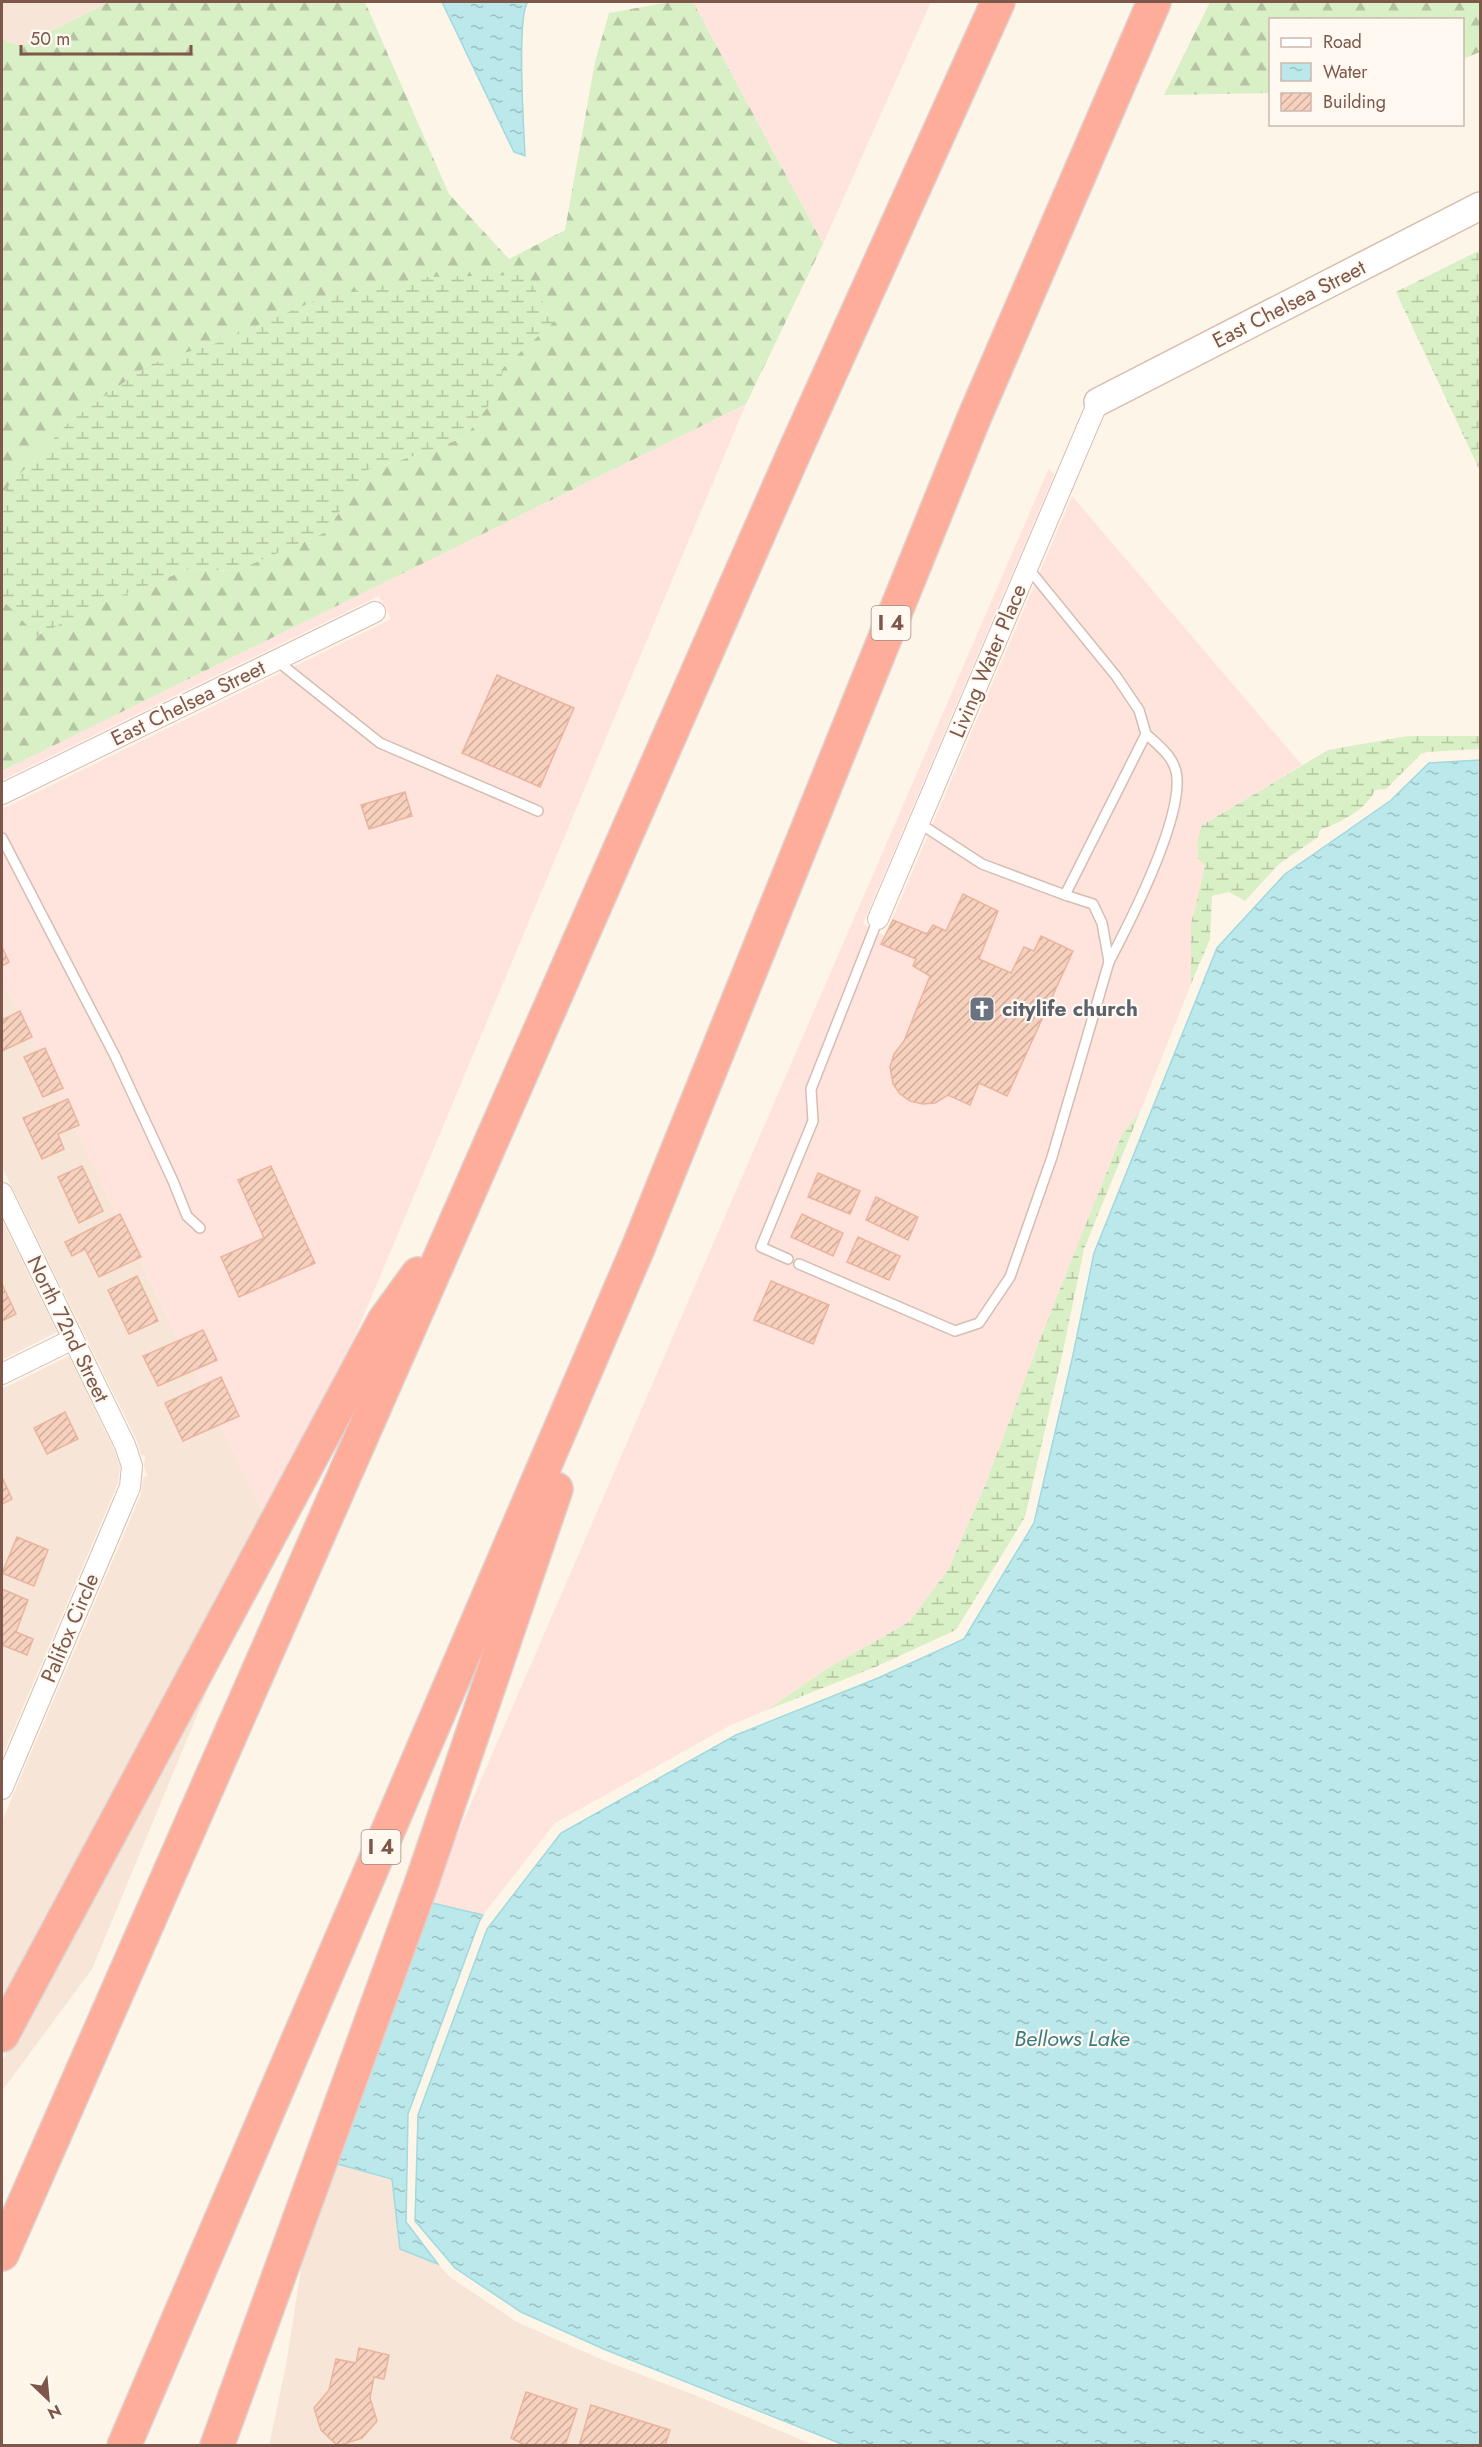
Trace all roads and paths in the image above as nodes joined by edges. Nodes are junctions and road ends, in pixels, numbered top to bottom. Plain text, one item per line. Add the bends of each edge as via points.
1 (998, 2) edge
2 (1154, 2) edge
3 (1480, 206) edge
4 (1098, 402) joint
5 (1028, 568) junction
6 (375, 612) dead end
7 (276, 660) junction
8 (1146, 734) junction
9 (2, 794) edge
10 (538, 811) dead end
11 (919, 823) junction
12 (2, 838) edge
13 (1065, 895) junction
14 (878, 919) joint
15 (1108, 962) junction
16 (2, 1193) edge
17 (456, 1222) junction
18 (200, 1228) dead end
19 (638, 1248) junction
20 (788, 1259) dead end
21 (799, 1264) dead end
22 (74, 1339) junction
23 (2, 1374) edge
24 (132, 1466) joint
25 (2, 1789) edge
26 (2, 2035) edge
27 (2, 2254) edge
28 (124, 2445) edge
29 (218, 2445) edge

1 - 17 highway via 794,453
2 - 19 highway, I 4 via 974,418
3 - 4 street, East Chelsea Street
4 - 5 street, Living Water Place
5 - 8 lane via 1122,684 1139,710
5 - 11 street, Living Water Place
6 - 7 street, East Chelsea Street
7 - 9 street, East Chelsea Street
7 - 10 lane via 380,743
8 - 13 lane
8 - 15 lane via 1170,757 1177,777 1172,815 1148,880
11 - 13 lane via 982,864
11 - 14 street, Living Water Place
12 - 18 lane via 115,1056 187,1216
13 - 15 lane via 1093,904 1102,923
14 - 20 lane via 811,1089 813,1121 761,1247
15 - 21 lane via 1052,1157 1010,1277 979,1323 956,1331
16 - 22 street, North 72nd Street
17 - 26 highway via 384,1322
17 - 27 highway
19 - 28 highway, I 4
19 - 29 highway via 422,1882
22 - 23 street
22 - 24 street, North 72nd Street
24 - 25 street, Palifox Circle via 130,1487

